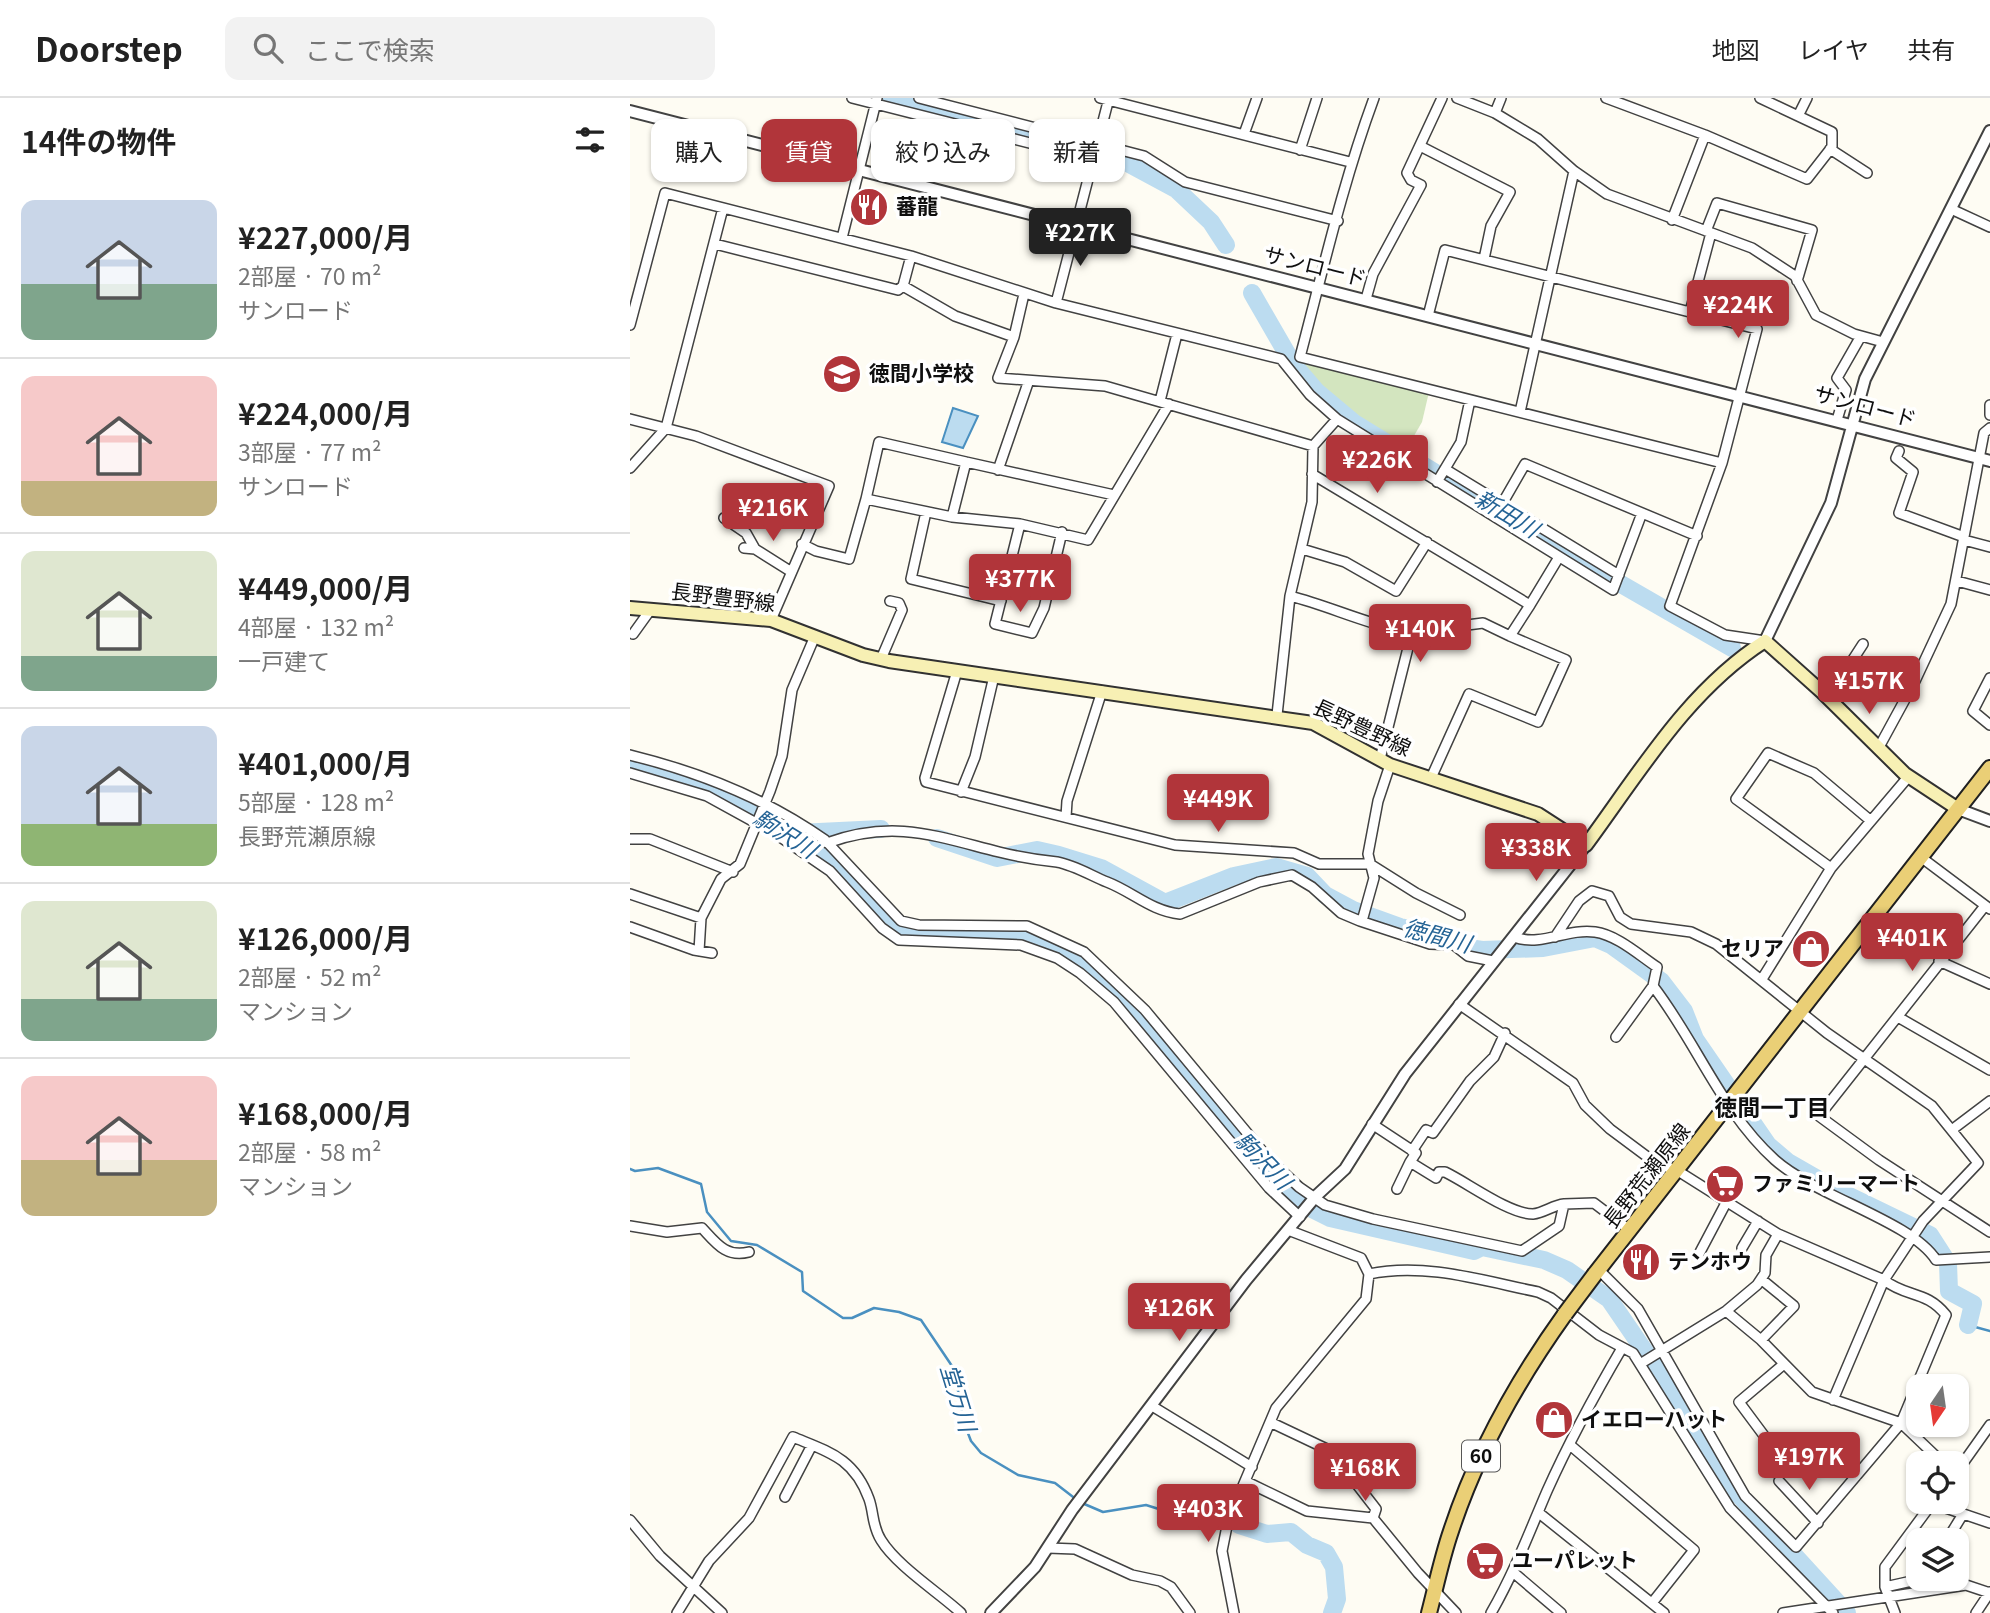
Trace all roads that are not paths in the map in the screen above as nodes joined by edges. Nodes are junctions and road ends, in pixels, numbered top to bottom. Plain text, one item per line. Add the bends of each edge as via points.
1 (852, 98) edge
2 (919, 98) edge
3 (1257, 98) edge
4 (1317, 98) edge
5 (1374, 98) edge
6 (1442, 98) edge
7 (1457, 98) edge
8 (1501, 98) edge
9 (1606, 98) edge
10 (1759, 98) edge
11 (1807, 98) edge
12 (1106, 99) edge
13 (877, 101) edge
14 (630, 111) edge
15 (1495, 113) junction
16 (1798, 116) junction
17 (1102, 119) edge
18 (1029, 131) edge
19 (1990, 131) edge
20 (1244, 134) junction
21 (1705, 135) junction
22 (1029, 136) edge
23 (1420, 146) junction
24 (1830, 149) junction
25 (1300, 150) junction
26 (1125, 154) edge
27 (1350, 162) junction
28 (859, 170) junction
29 (1574, 171) junction
30 (1867, 173) dead end
31 (1087, 182) edge
32 (723, 208) junction
33 (1951, 209) junction
34 (1672, 220) junction
35 (1338, 221) junction
36 (1075, 225) junction
37 (1990, 227) edge
38 (1708, 232) junction
39 (842, 238) junction
40 (715, 244) junction
41 (911, 256) junction
42 (1484, 259) junction
43 (1550, 277) junction
44 (1797, 281) junction
45 (903, 286) junction
46 (1318, 287) junction
47 (1024, 295) junction
48 (1366, 299) junction
49 (1056, 303) junction
50 (1690, 312) junction
51 (1428, 316) junction
52 (630, 325) edge
53 (1177, 334) junction
54 (1861, 335) junction
55 (1014, 337) junction
56 (1883, 342) junction
57 (1535, 343) junction
58 (1028, 383) junction
59 (1741, 395) junction
60 (1470, 400) junction
61 (1165, 402) junction
62 (1990, 405) edge
63 (1520, 412) junction
64 (1990, 415) edge
65 (630, 419) edge
66 (1337, 419) junction
67 (1837, 419) junction
68 (1853, 424) junction
69 (666, 428) junction
70 (1990, 428) edge
71 (1313, 446) junction
72 (1899, 451) dead end
73 (1984, 460) edge
74 (966, 463) junction
75 (1722, 463) junction
76 (630, 468) edge
77 (998, 470) junction
78 (1312, 474) junction
79 (1441, 476) junction
80 (1114, 495) junction
81 (866, 499) junction
82 (1502, 504) junction
83 (926, 512) junction
84 (1642, 513) junction
85 (952, 517) junction
86 (724, 518) dead end
87 (1020, 524) junction
88 (1062, 532) junction
89 (1698, 536) junction
90 (1964, 538) junction
91 (1427, 542) junction
92 (802, 544) junction
93 (1990, 547) edge
94 (744, 548) dead end
95 (755, 549) junction
96 (1302, 549) junction
97 (1559, 557) junction
98 (790, 571) junction
99 (1619, 575) junction
100 (1956, 581) junction
101 (1990, 590) edge
102 (1290, 596) junction
103 (890, 601) dead end
104 (1001, 601) junction
105 (1530, 605) junction
106 (630, 608) edge
107 (651, 609) junction
108 (771, 620) junction
109 (1412, 632) junction
110 (633, 634) dead end
111 (815, 636) junction
112 (1510, 636) junction
113 (1765, 641) junction
114 (1863, 645) dead end
115 (1854, 658) junction
116 (881, 659) junction
117 (957, 671) junction
118 (994, 676) junction
119 (1990, 678) edge
120 (1102, 691) junction
121 (1907, 696) junction
122 (1828, 698) junction
123 (1277, 715) junction
124 (1990, 725) edge
125 (1878, 749) junction
126 (630, 755) edge
127 (1385, 762) junction
128 (1990, 768) edge
129 (630, 773) edge
130 (1909, 776) junction
131 (1431, 778) junction
132 (961, 792) junction
133 (764, 807) junction
134 (1958, 809) junction
135 (1066, 817) junction
136 (1871, 821) junction
137 (1990, 821) edge
138 (757, 823) junction
139 (630, 839) edge
140 (826, 842) junction
141 (1586, 845) junction
142 (1922, 858) junction
143 (1370, 864) junction
144 (1831, 868) junction
145 (733, 872) junction
146 (630, 894) edge
147 (1987, 908) edge
148 (1460, 915) dead end
149 (1363, 916) junction
150 (701, 918) junction
151 (630, 927) edge
152 (1555, 937) junction
153 (1512, 939) junction
154 (699, 951) junction
155 (712, 953) dead end
156 (1496, 958) junction
157 (1939, 961) junction
158 (1762, 979) junction
159 (1653, 985) junction
160 (1990, 985) edge
161 (1459, 1004) junction
162 (1802, 1013) junction
163 (1898, 1017) junction
164 (1505, 1033) junction
165 (1616, 1037) dead end
166 (1864, 1058) junction
167 (1990, 1070) edge
168 (1990, 1101) edge
169 (1728, 1105) junction
170 (1372, 1124) junction
171 (1953, 1129) junction
172 (1412, 1151) junction
173 (1410, 1162) junction
174 (1678, 1171) junction
175 (1397, 1189) dead end
176 (1315, 1198) junction
177 (1727, 1201) junction
178 (1943, 1201) junction
179 (1564, 1204) junction
180 (1301, 1215) junction
181 (1758, 1221) junction
182 (630, 1226) edge
183 (1288, 1230) junction
184 (1631, 1231) junction
185 (1990, 1232) edge
186 (1778, 1234) junction
187 (1912, 1236) junction
188 (1742, 1248) dead end
189 (748, 1252) dead end
190 (1699, 1254) dead end
191 (1990, 1257) edge
192 (1597, 1272) junction
193 (1369, 1274) junction
194 (1761, 1279) junction
195 (1884, 1280) junction
196 (1726, 1311) junction
197 (1761, 1340) junction
198 (1622, 1348) junction
199 (1660, 1352) junction
200 (1643, 1363) junction
201 (1784, 1364) junction
202 (1833, 1400) junction
203 (1152, 1406) junction
204 (1272, 1423) junction
205 (1900, 1423) junction
206 (1990, 1425) edge
207 (1987, 1436) edge
208 (812, 1445) junction
209 (1570, 1445) junction
210 (1930, 1451) edge
211 (1969, 1457) edge
212 (1252, 1466) junction
213 (1857, 1475) junction
214 (1779, 1481) dead end
215 (1247, 1482) junction
216 (785, 1497) dead end
217 (1539, 1513) junction
218 (1923, 1514) edge
219 (1963, 1514) joint
220 (1373, 1518) junction
221 (630, 1520) edge
222 (1990, 1523) edge
223 (1818, 1524) junction
224 (1954, 1528) edge
225 (1048, 1548) junction
226 (1514, 1573) junction
227 (693, 1585) junction
228 (1906, 1585) edge
229 (1434, 1592) junction
230 (1887, 1592) junction
231 (1990, 1593) edge
232 (1652, 1603) junction
233 (1831, 1608) edge
234 (677, 1613) edge
235 (722, 1613) edge
236 (961, 1613) edge
237 (991, 1613) edge
238 (1190, 1613) edge
239 (1234, 1613) edge
240 (1429, 1613) edge
241 (1456, 1613) edge
242 (1491, 1613) edge
243 (1561, 1613) edge
244 (1664, 1613) edge
245 (1783, 1613) edge
246 (1895, 1613) edge
247 (1976, 1613) edge

1 - 13 street
2 - 18 street
3 - 20 street
4 - 25 street
5 - 27 street
6 - 23 street
7 - 15 street
8 - 15 street
9 - 21 street
10 - 16 street
11 - 16 street
12 - 17 street
12 - 20 street
13 - 22 street
13 - 28 street
14 - 28 street, サンロード
15 - 29 street via 1538,139
16 - 24 street via 1832,132
19 - 33 street
20 - 25 street
21 - 24 street via 1807,178
21 - 34 street
23 - 42 street via 1510,192 1491,226
23 - 48 street via 1408,173 1420,184 1373,274
24 - 30 street
25 - 27 street
26 - 35 street via 1144,156 1185,182
27 - 35 street
28 - 36 street, サンロード
28 - 39 street
29 - 34 street via 1607,194
29 - 43 street
31 - 36 street
32 - 39 street
32 - 40 street
32 - 52 street via 665,193
33 - 37 street
33 - 56 street
34 - 38 street
35 - 46 street
36 - 46 street, サンロード
36 - 49 street
38 - 44 street via 1773,259
38 - 44 street via 1717,202 1812,230
38 - 50 street
39 - 41 street
40 - 45 street via 898,290
40 - 69 street
41 - 45 street
41 - 47 street
42 - 43 street
42 - 51 street via 1446,250
43 - 50 street
43 - 57 street
44 - 54 street via 1816,315
45 - 55 street via 955,316
46 - 48 street, サンロード
46 - 60 street via 1300,357
47 - 49 street
47 - 55 street
48 - 51 street, サンロード
49 - 53 street
50 - 59 street via 1757,329
51 - 57 street, サンロード
53 - 61 street
53 - 66 street via 1281,359
54 - 56 street
54 - 67 street via 1838,378 1846,390
55 - 58 street via 998,379
56 - 68 street via 1865,379
57 - 59 street, サンロード
57 - 63 street
58 - 61 street via 1076,382
58 - 77 street
59 - 67 street, サンロード
59 - 75 street
60 - 63 street
60 - 79 street via 1461,442
61 - 71 street
61 - 80 street
62 - 64 street
63 - 75 street
65 - 69 street
66 - 71 street
66 - 79 street
67 - 68 street, サンロード
68 - 73 street, サンロード
68 - 113 street via 1831,503
69 - 76 street
69 - 92 street via 829,486
70 - 73 street via 1984,433
71 - 78 street
72 - 90 street via 1896,458 1913,471 1899,513
73 - 90 street
74 - 77 street
74 - 81 street via 880,442
74 - 85 street
75 - 89 street
77 - 80 street
78 - 91 street
78 - 96 street via 1312,502
79 - 82 street
79 - 97 street
80 - 88 street via 1088,540
81 - 83 street
81 - 92 street via 849,559
82 - 84 street via 1525,464
82 - 99 street
83 - 85 street
83 - 104 street via 911,579
84 - 89 street
84 - 99 street
85 - 87 street
86 - 95 street via 746,533
87 - 88 street
87 - 104 street
88 - 104 street via 1044,608 1032,633 995,624
89 - 113 street via 1670,606 1725,635
90 - 93 street
90 - 100 street
91 - 96 street via 1396,591 1345,562
91 - 105 street
92 - 98 street
94 - 95 street
95 - 98 street
96 - 102 street
97 - 99 street via 1613,590
97 - 105 street
98 - 108 street
100 - 101 street
100 - 121 street via 1951,604
102 - 109 street via 1375,626
102 - 123 street
103 - 116 street via 899,603 902,610
105 - 112 street
106 - 107 main road, 長野豊野線
107 - 108 main road, 長野豊野線
107 - 110 street
108 - 111 main road, 長野豊野線
109 - 112 street via 1483,623
109 - 127 street
111 - 116 main road, 長野豊野線
111 - 133 street via 792,690 782,756
112 - 131 street via 1566,660 1538,722 1469,694
113 - 122 main road
113 - 141 main road via 1696,696
114 - 115 street
115 - 121 street
115 - 122 street
116 - 117 main road, 長野豊野線
117 - 118 main road, 長野豊野線
117 - 132 street via 925,778
118 - 120 main road, 長野豊野線
118 - 132 street via 975,757
119 - 124 street via 1973,711
120 - 123 main road, 長野豊野線
120 - 135 street
121 - 125 street
122 - 125 main road
123 - 127 main road, 長野豊野線 via 1313,723
125 - 130 main road
126 - 133 street via 713,780
127 - 131 main road, 長野豊野線
127 - 143 street
128 - 134 main road, 長野荒瀬原線 / 60
129 - 138 street via 707,796
130 - 134 main road
130 - 136 street
131 - 141 main road, 長野豊野線 via 1538,814
132 - 135 street
133 - 138 street
133 - 140 street
134 - 137 street
134 - 142 main road, 長野荒瀬原線 / 60
135 - 143 street via 1175,845 1294,853 1319,864
136 - 144 street
136 - 144 street via 1814,773 1768,753 1736,799
138 - 145 street
138 - 180 street via 830,871 882,928 899,940 1021,945 1057,958 1080,973 1114,1002 1269,1188
139 - 145 street via 650,839
140 - 149 street via 865,833 914,830 943,835 999,852 1058,862 1116,885 1154,908 1180,914 1259,882 1292,875 1341,913
140 - 176 street via 901,920 919,925 1027,926 1084,952 1145,1010 1268,1158
141 - 153 street
142 - 147 street
142 - 162 main road, 長野荒瀬原線 / 60
143 - 148 street
143 - 149 street via 1374,878
144 - 158 street
145 - 150 street via 721,879
146 - 150 street
147 - 157 street
149 - 156 street via 1430,944 1454,945 1468,956
150 - 154 street
151 - 154 street
152 - 153 street via 1529,942
152 - 158 street via 1579,901 1592,891 1609,896 1620,918 1632,924 1691,932 1717,944
152 - 159 street via 1597,932 1620,942 1657,967
153 - 156 street
154 - 155 street
156 - 161 street
157 - 160 street
157 - 163 street
158 - 162 street
159 - 165 street
159 - 169 street
161 - 164 street
161 - 170 street
162 - 166 street
162 - 169 main road, 長野荒瀬原線 / 60
163 - 166 street
163 - 167 street
164 - 172 street via 1494,1057 1469,1081 1433,1133 1426,1130
164 - 174 street via 1573,1083 1585,1105 1610,1129 1657,1164
166 - 171 street via 1932,1106
166 - 178 street via 1819,1115
168 - 171 street
169 - 174 main road, 長野荒瀬原線 / 60
169 - 187 street via 1776,1161 1819,1190
170 - 172 street
170 - 176 street via 1345,1169
171 - 178 street via 1978,1163
172 - 173 street via 1416,1153
173 - 175 street
173 - 179 street via 1436,1178 1445,1172 1511,1209 1537,1214
174 - 177 street
174 - 184 main road, 長野荒瀬原線 / 60
176 - 179 street via 1373,1219 1522,1251 1559,1226
176 - 180 street
177 - 181 street
177 - 190 street
178 - 185 street
178 - 187 street
179 - 184 street via 1594,1203
180 - 183 street
181 - 186 street
181 - 188 street
182 - 189 street via 667,1232 702,1228 724,1251
183 - 193 street via 1361,1258
183 - 203 street
184 - 192 main road, 長野荒瀬原線 / 60
186 - 194 street via 1766,1255
186 - 195 street
187 - 191 street via 1926,1245 1936,1260
187 - 195 street
192 - 199 street via 1638,1310
192 - 229 main road, 長野荒瀬原線 / 60, bridge via 1515,1389 1487,1441 1451,1532
193 - 198 street via 1394,1269 1440,1272 1538,1292
193 - 204 street via 1360,1310 1276,1408
194 - 196 street
194 - 197 street via 1794,1306
195 - 202 street
195 - 205 street via 1934,1300 1946,1315
196 - 197 street
196 - 199 street
197 - 201 street
198 - 200 street
198 - 209 street
199 - 200 street
199 - 223 street via 1745,1496 1796,1547
200 - 233 street via 1730,1508
201 - 202 street via 1812,1392
201 - 213 street via 1739,1402 1771,1445
202 - 205 street
203 - 212 street
203 - 225 street
204 - 212 street
204 - 220 street via 1331,1451 1376,1509
205 - 210 street
205 - 213 street
206 - 207 street
207 - 211 street
208 - 216 street
208 - 227 street via 793,1437 748,1518
208 - 236 street via 834,1452 855,1472 870,1501 872,1523 881,1541
209 - 217 street
209 - 232 street via 1694,1550
212 - 215 street
213 - 223 street
214 - 223 street
215 - 220 street via 1307,1511
215 - 239 street via 1228,1521 1222,1551
217 - 226 street
217 - 232 street
218 - 230 street via 1885,1567
219 - 222 street
219 - 224 street
220 - 229 street
221 - 227 street via 660,1556
225 - 237 street
225 - 238 street via 1075,1549 1132,1575 1160,1581 1171,1587
226 - 242 street
226 - 243 street
227 - 234 street
227 - 235 street
228 - 230 street
229 - 240 main road, 長野荒瀬原線 / 60
229 - 241 street
230 - 231 street via 1966,1585
230 - 233 street
230 - 246 street
231 - 247 street
232 - 244 street
233 - 245 street

